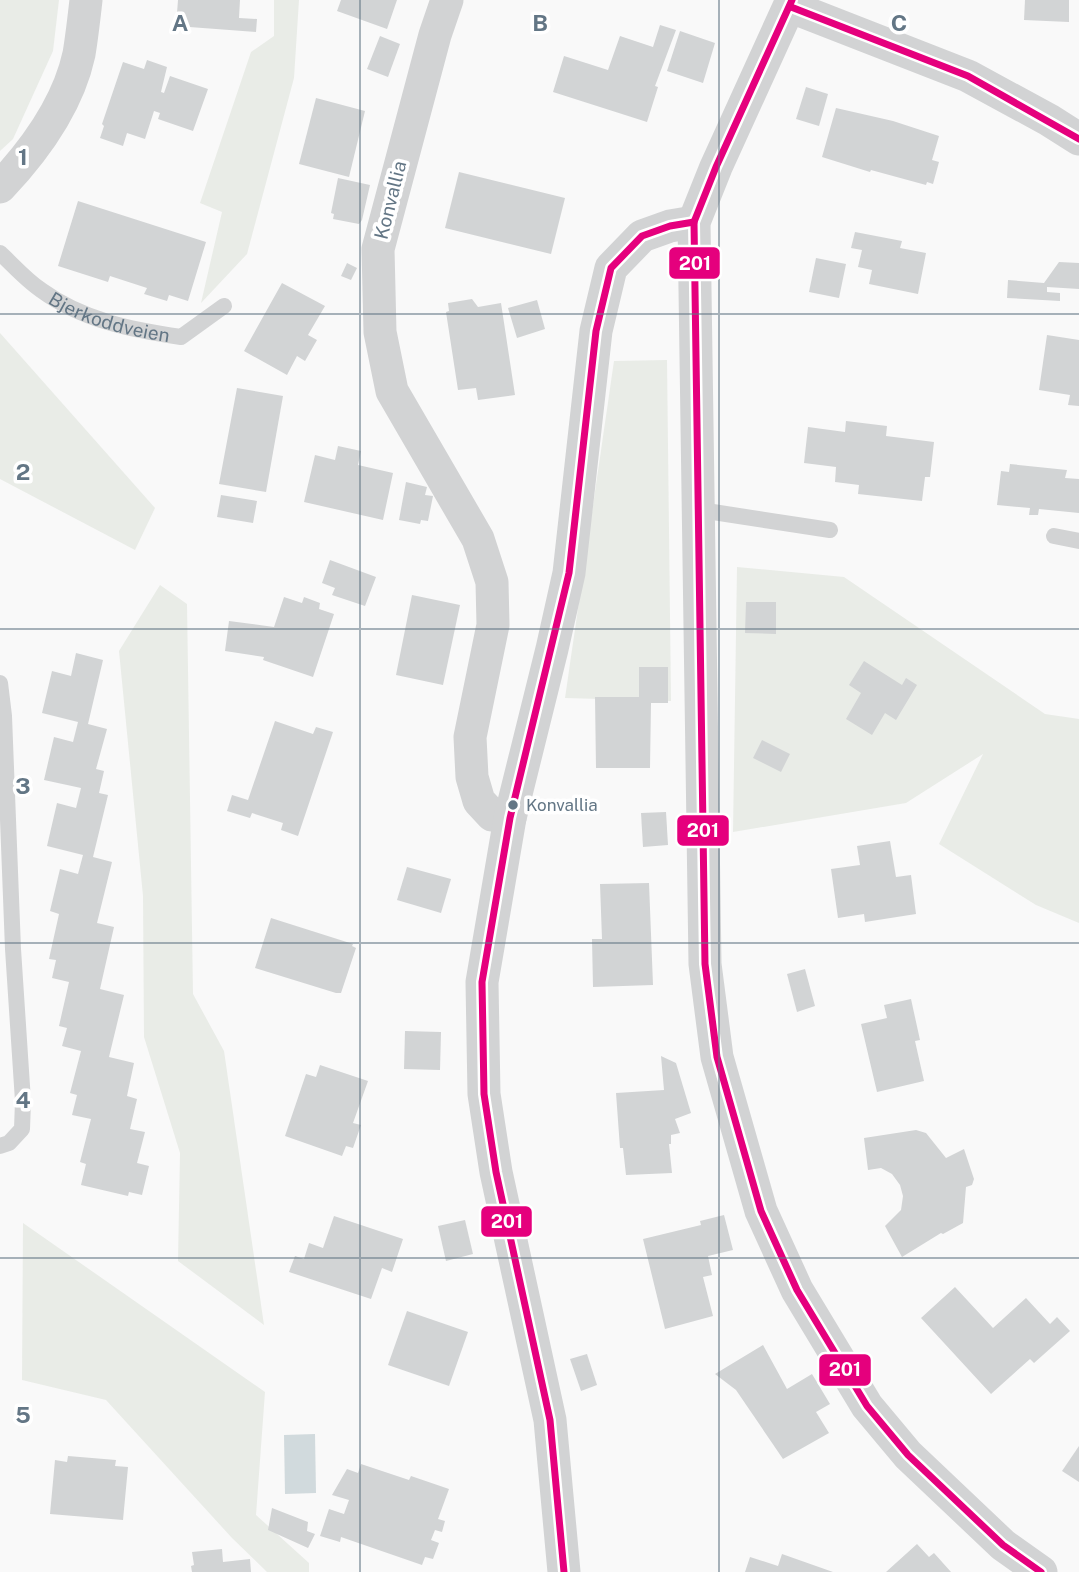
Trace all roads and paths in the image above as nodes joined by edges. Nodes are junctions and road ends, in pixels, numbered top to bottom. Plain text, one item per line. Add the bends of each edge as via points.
1 (86, 0) edge
2 (447, 0) edge
3 (791, 3) edge
4 (1079, 139) edge
5 (0, 187) edge
6 (694, 222) junction
7 (0, 253) edge
8 (224, 306) dead end
9 (700, 510) junction
10 (830, 530) dead end
11 (1054, 536) dead end
12 (1079, 541) edge
13 (0, 683) edge
14 (510, 818) junction
15 (0, 1146) edge
16 (564, 1572) edge
17 (1041, 1572) edge

1 - 5 street via 78,56 60,106 30,155
2 - 14 street, Konvallia via 378,249 380,332 391,391 478,539 492,582 493,625 470,737 472,778 485,808 492,815
3 - 4 street via 968,76
3 - 6 street
6 - 9 street
6 - 14 street via 642,236 611,268 596,331 569,573
7 - 8 lane, Bjerkoddveien via 41,290 74,309 142,331 181,337
9 - 10 lane
9 - 17 street via 705,964 717,1057 761,1211 797,1290 866,1406 993,1536
11 - 12 lane
13 - 15 lane via 23,1101 22,1129
14 - 16 street via 482,982 484,1094 496,1171 550,1420

